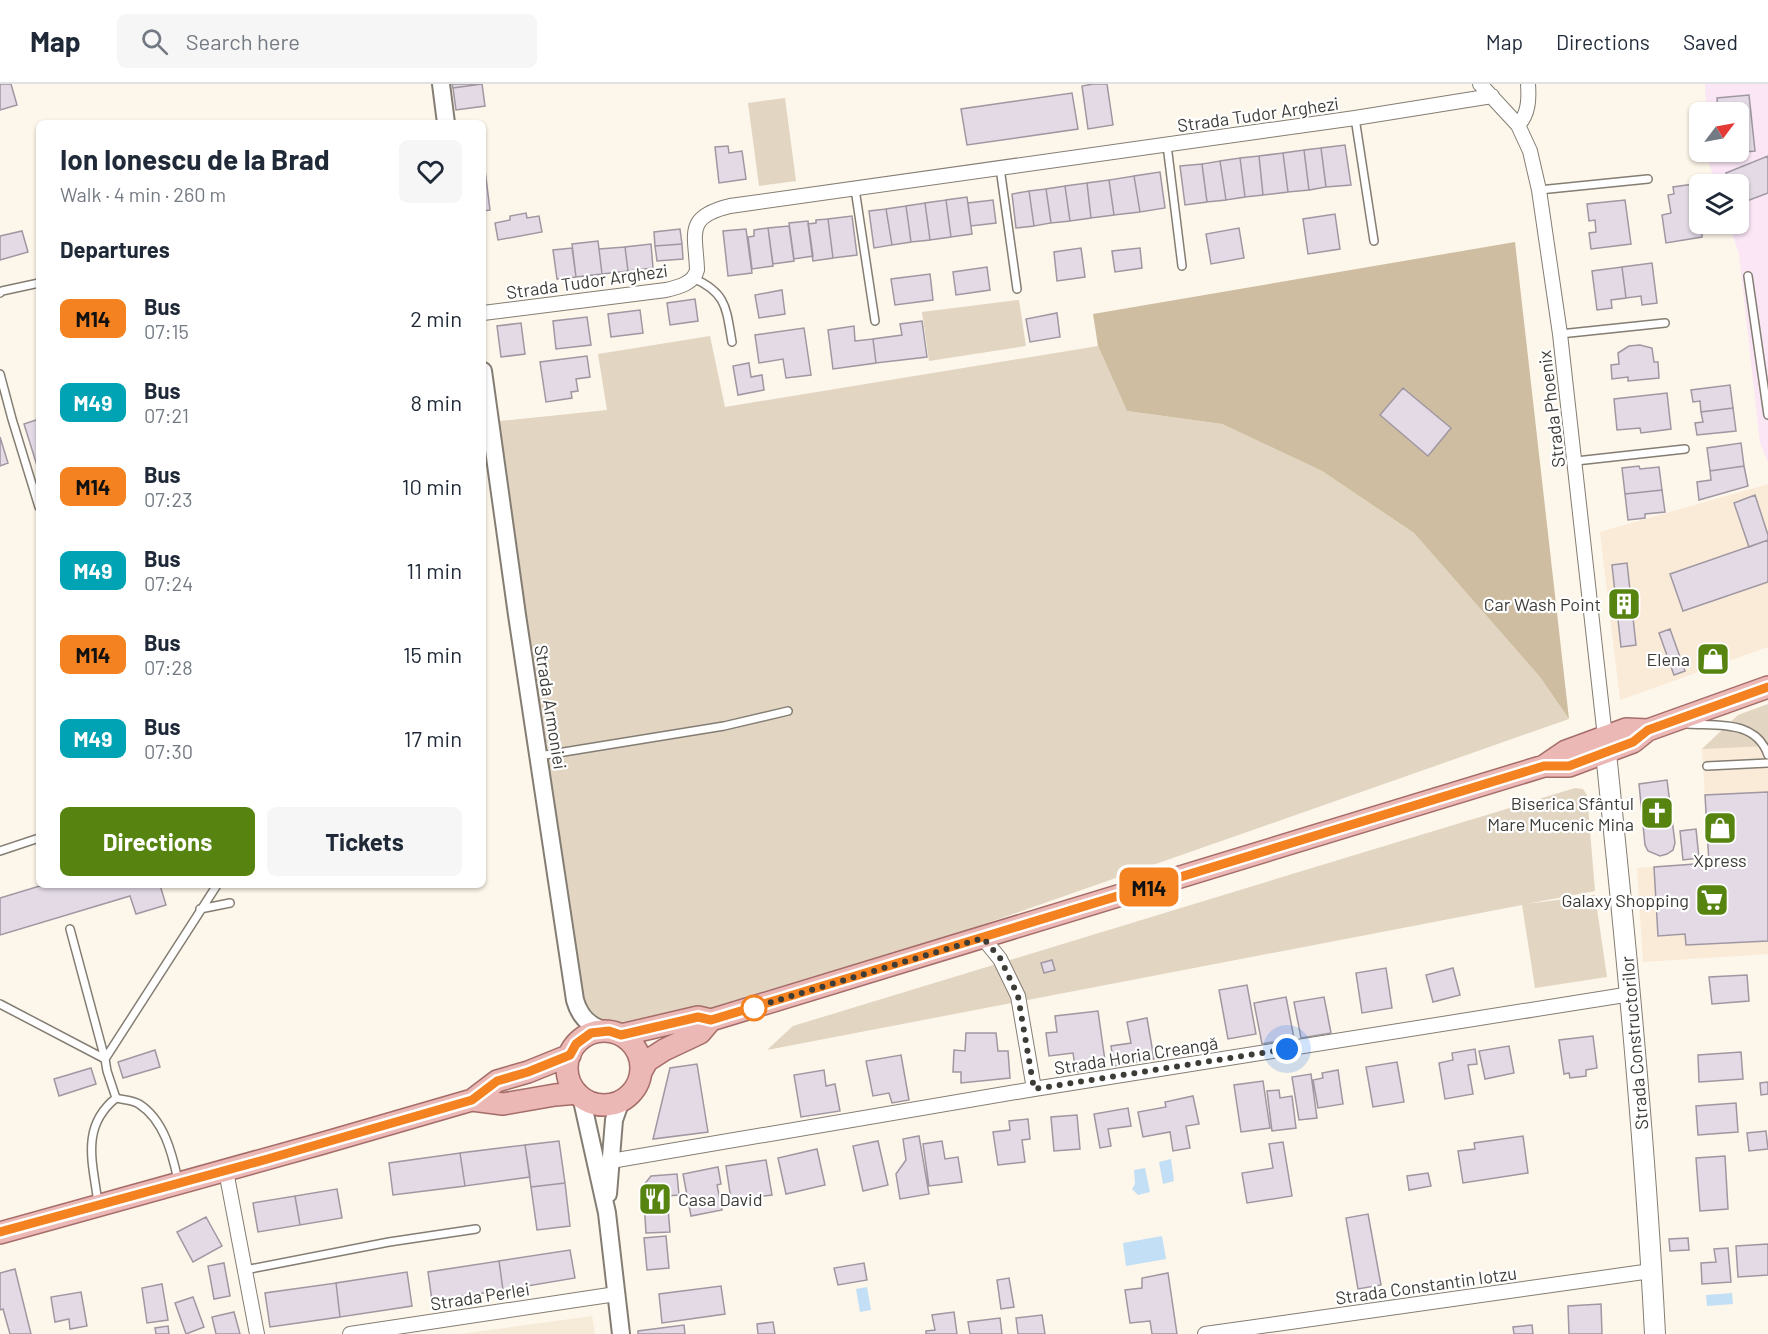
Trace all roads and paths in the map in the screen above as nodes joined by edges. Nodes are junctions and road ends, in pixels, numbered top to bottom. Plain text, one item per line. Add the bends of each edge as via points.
1 (441, 84) edge
2 (1480, 84) edge
3 (1528, 84) edge
4 (1492, 96) junction
5 (1355, 118) junction
6 (446, 120) edge
7 (1518, 124) junction
8 (1167, 145) junction
9 (1000, 168) junction
10 (1648, 179) dead end
11 (855, 189) junction
12 (1539, 190) junction
13 (1374, 241) dead end
14 (1182, 266) dead end
15 (1748, 276) dead end
16 (693, 278) junction
17 (36, 284) edge
18 (1017, 289) dead end
19 (0, 293) edge
20 (486, 313) edge
21 (875, 321) dead end
22 (1665, 323) dead end
23 (1560, 334) junction
24 (732, 342) dead end
25 (0, 374) edge
26 (486, 393) edge
27 (1768, 415) edge
28 (1685, 449) dead end
29 (1576, 461) junction
30 (36, 497) edge
31 (1768, 687) edge
32 (788, 711) dead end
33 (1658, 727) junction
34 (1605, 745) junction
35 (1768, 754) edge
36 (539, 756) junction
37 (1768, 763) edge
38 (1707, 766) dead end
39 (36, 839) edge
40 (0, 851) edge
41 (215, 888) edge
42 (230, 903) dead end
43 (200, 909) junction
44 (69, 929) dead end
45 (983, 938) junction
46 (1631, 994) junction
47 (0, 1004) edge
48 (711, 1020) junction
49 (615, 1033) junction
50 (570, 1055) junction
51 (105, 1059) junction
52 (641, 1072) junction
53 (1034, 1089) junction
54 (579, 1094) junction
55 (627, 1096) junction
56 (116, 1098) junction
57 (472, 1100) junction
58 (611, 1161) junction
59 (226, 1171) junction
60 (179, 1184) junction
61 (99, 1205) junction
62 (607, 1213) junction
63 (476, 1229) dead end
64 (0, 1233) edge
65 (245, 1270) junction
66 (1652, 1271) junction
67 (616, 1294) junction
68 (257, 1334) edge
69 (350, 1334) edge
70 (621, 1334) edge
71 (1205, 1334) edge
72 (1655, 1334) edge

1 - 6 street
2 - 4 street, Strada Phoenix
3 - 7 street via 1527,110
4 - 5 street, Strada Tudor Arghezi
4 - 7 street, Strada Phoenix
5 - 8 street, Strada Tudor Arghezi
5 - 13 lane, Strada Tudor Arghezi
7 - 12 street, Strada Phoenix
8 - 9 street, Strada Tudor Arghezi
8 - 14 lane, Strada Tudor Arghezi
9 - 11 street, Strada Tudor Arghezi
9 - 18 lane
10 - 12 lane
11 - 16 street, Strada Tudor Arghezi via 717,210 700,220 695,229 697,270
11 - 21 lane
12 - 23 street, Strada Phoenix
15 - 27 lane
16 - 20 street, Strada Tudor Arghezi via 666,290
16 - 24 lane, Strada Tudor Arghezi via 715,291 724,302
17 - 19 lane
22 - 23 lane
23 - 29 street, Strada Phoenix
25 - 30 lane
26 - 36 street, Strada Armoniei
28 - 29 lane
29 - 34 street, Strada Phoenix
31 - 33 main road
32 - 36 lane via 724,726
33 - 34 main road via 1626,729
33 - 35 lane via 1733,726 1750,731 1764,743
34 - 45 main road via 1566,751 1544,766
34 - 46 main road, Strada Constructorilor
36 - 49 street, Strada Armoniei via 575,1000 588,1023
37 - 38 lane
39 - 40 lane
41 - 43 lane
42 - 43 lane
43 - 51 lane
44 - 51 lane
45 - 48 main road
45 - 53 street via 1000,958 1018,996
46 - 53 street, Strada Horia Creangă
46 - 66 main road, Strada Constructorilor
47 - 51 lane
48 - 49 main road via 698,1017
48 - 52 main road via 700,1033 647,1061
49 - 50 main road via 596,1032 583,1037
49 - 52 main road via 636,1049
50 - 54 main road via 569,1077
50 - 57 main road via 497,1081
51 - 56 lane
52 - 55 main road via 636,1087
53 - 58 street, Strada Horia Creangă
54 - 55 main road via 602,1104 616,1103
54 - 57 main road via 503,1104
54 - 62 street
55 - 58 street via 615,1117
56 - 60 lane via 138,1103 154,1118 172,1153
56 - 61 lane via 106,1106 93,1130
57 - 59 main road
58 - 62 street
59 - 60 main road
59 - 65 street
60 - 61 main road
61 - 64 main road
62 - 67 street
63 - 65 lane
65 - 68 street
66 - 71 street, Strada Constantin Iotzu
66 - 72 main road, Strada Constructorilor
67 - 69 street, Strada Perlei
67 - 70 street

